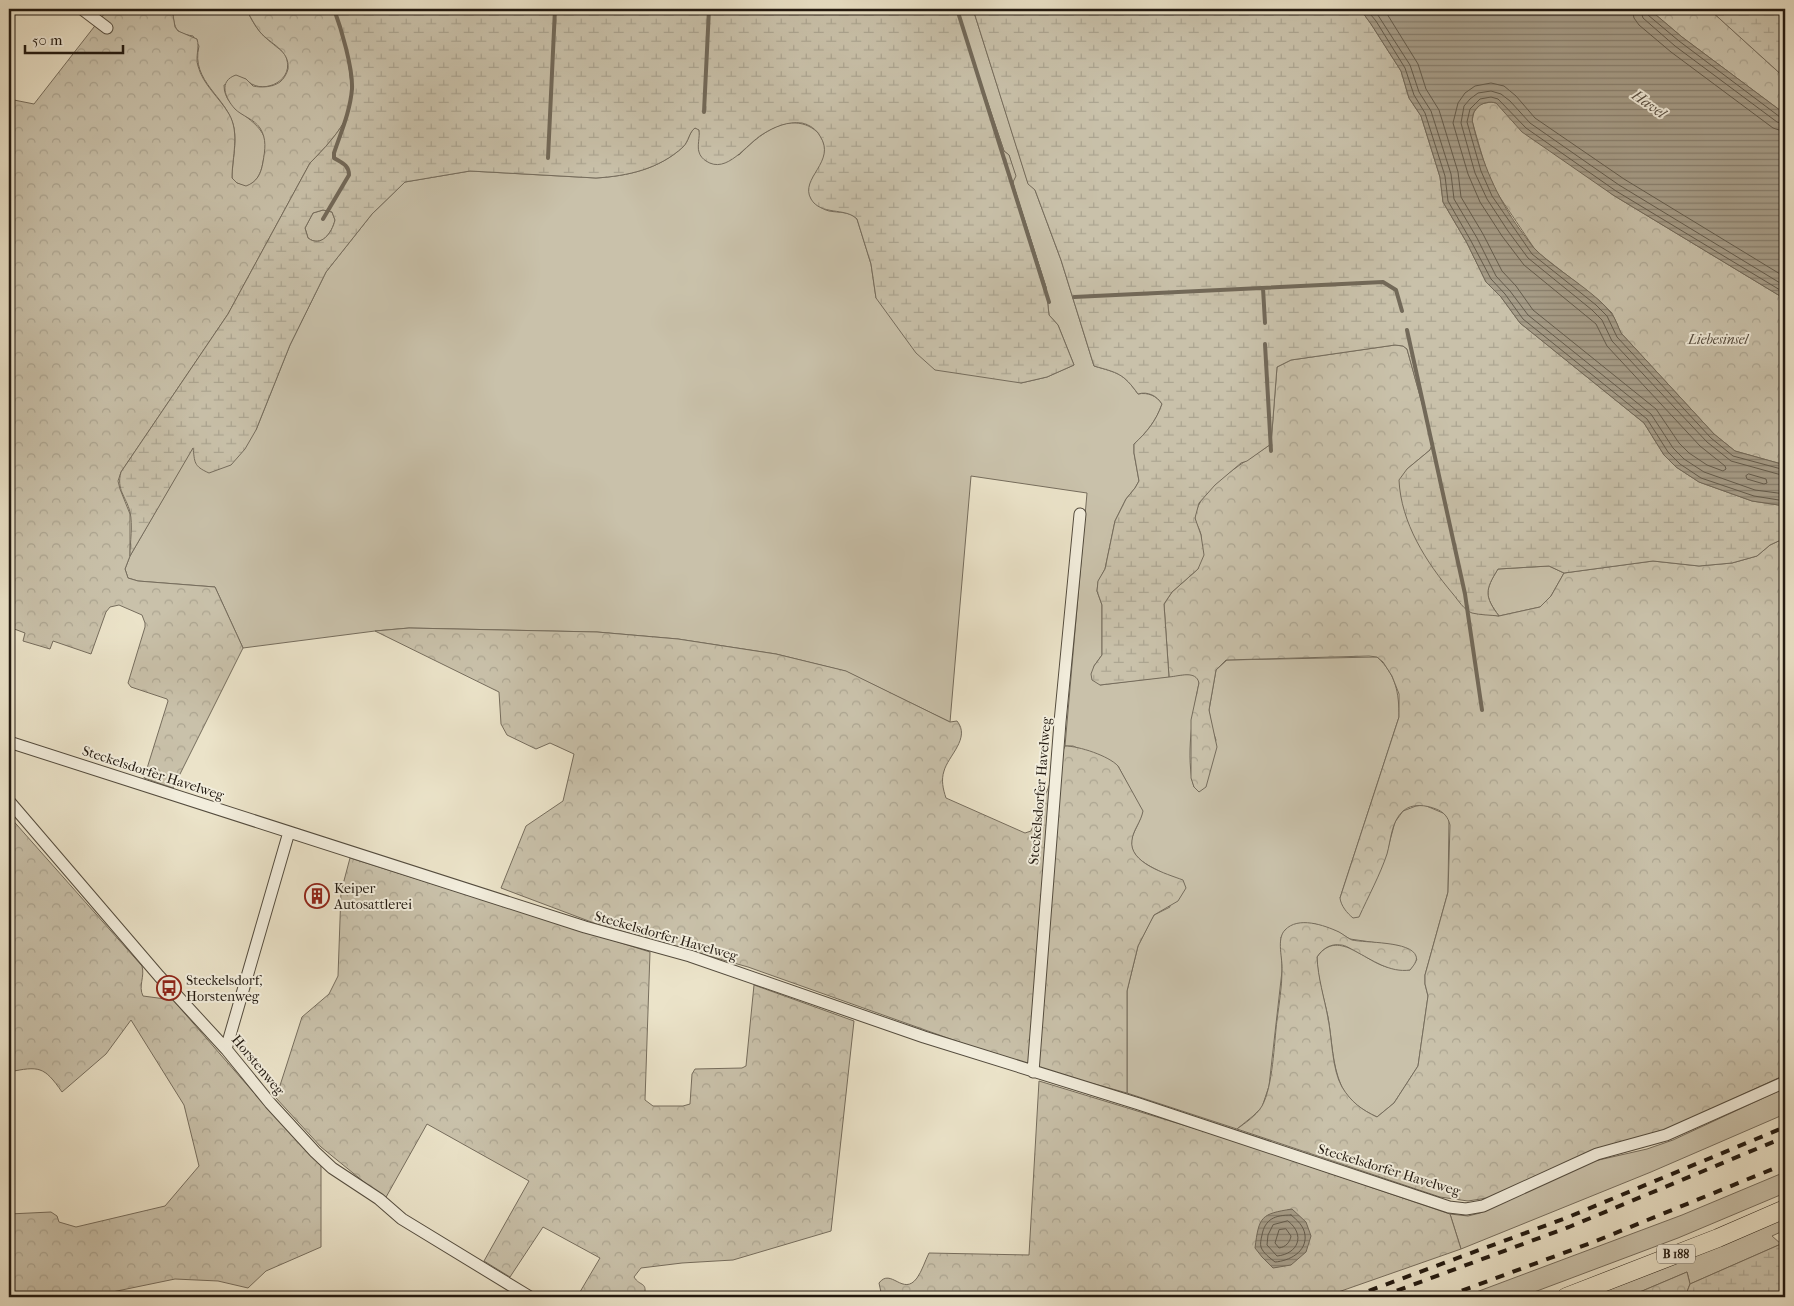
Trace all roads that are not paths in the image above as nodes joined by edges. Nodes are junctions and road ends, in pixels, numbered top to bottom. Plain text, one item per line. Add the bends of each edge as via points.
1 (82, 9) edge
2 (107, 28) dead end
3 (1080, 514) dead end
4 (9, 742) edge
5 (9, 801) edge
6 (289, 832) junction
7 (226, 1049) junction
8 (1033, 1072) junction
9 (1785, 1082) edge
10 (1785, 1209) edge
11 (530, 1297) edge
12 (1566, 1297) edge

1 - 2 street
3 - 8 street, Steckelsdorfer Havelweg
4 - 6 street, Steckelsdorfer Havelweg
5 - 7 street, Horstenweg
6 - 7 street
6 - 8 street, Steckelsdorfer Havelweg via 585,928 690,956
7 - 11 street, Horstenweg via 270,1103 332,1168 379,1199 402,1219
8 - 9 street, Steckelsdorfer Havelweg via 1139,1104 1449,1208 1466,1209 1483,1206 1597,1154 1666,1135
10 - 12 main road, B 188

